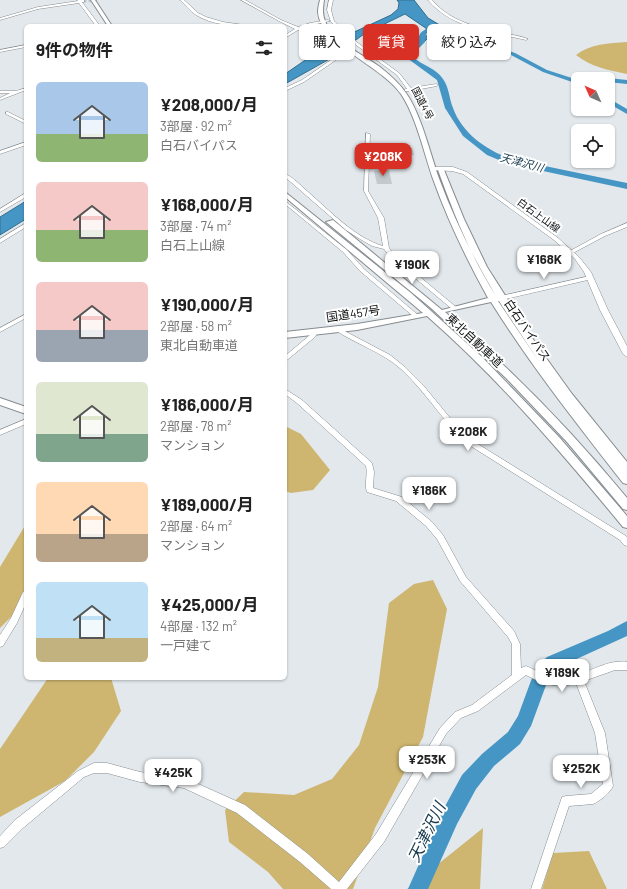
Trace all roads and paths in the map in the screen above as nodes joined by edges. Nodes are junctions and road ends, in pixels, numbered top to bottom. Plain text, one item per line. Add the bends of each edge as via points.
1 (93, 0) edge
2 (182, 0) edge
3 (243, 0) edge
4 (322, 0) edge
5 (327, 0) edge
6 (331, 0) edge
7 (430, 0) edge
8 (82, 1) edge
9 (0, 19) edge
10 (325, 21) junction
11 (97, 24) edge
12 (101, 24) edge
13 (109, 24) edge
14 (239, 24) edge
15 (297, 28) junction
16 (292, 31) junction
17 (287, 32) edge
18 (287, 35) edge
19 (526, 39) dead end
20 (24, 46) edge
21 (356, 50) junction
22 (0, 51) edge
23 (436, 85) dead end
24 (287, 89) edge
25 (24, 90) edge
26 (406, 90) junction
27 (0, 92) edge
28 (16, 92) junction
29 (0, 99) edge
30 (6, 113) dead end
31 (24, 122) edge
32 (423, 131) joint
33 (368, 134) dead end
34 (24, 144) edge
35 (0, 153) edge
36 (437, 169) junction
37 (287, 177) edge
38 (287, 188) edge
39 (24, 196) edge
40 (287, 196) edge
41 (287, 204) edge
42 (0, 211) edge
43 (627, 225) edge
44 (24, 227) edge
45 (0, 242) edge
46 (386, 248) junction
47 (571, 252) junction
48 (590, 278) junction
49 (498, 299) junction
50 (450, 309) joint
51 (420, 316) joint
52 (24, 317) edge
53 (338, 329) junction
54 (0, 330) edge
55 (315, 332) junction
56 (287, 335) edge
57 (627, 354) edge
58 (287, 357) edge
59 (287, 392) edge
60 (0, 401) edge
61 (24, 410) edge
62 (24, 423) edge
63 (0, 433) edge
64 (627, 468) edge
65 (627, 480) edge
66 (627, 506) edge
67 (627, 524) edge
68 (627, 543) edge
69 (24, 598) edge
70 (0, 643) edge
71 (627, 666) edge
72 (517, 675) junction
73 (579, 679) junction
74 (0, 843) edge
75 (339, 889) edge
76 (536, 889) edge

1 - 13 highway
2 - 14 street via 198,15
3 - 15 street
4 - 10 highway via 319,9
5 - 10 highway
6 - 21 street via 329,10 332,20
7 - 19 street via 441,13 454,20
8 - 9 street via 38,8
8 - 11 street
8 - 12 highway
10 - 15 street
10 - 21 highway, 国道4号 via 328,30
15 - 16 street
16 - 17 street
16 - 18 street
20 - 22 street
21 - 24 street via 342,54
21 - 26 highway, 国道4号
21 - 26 street via 398,74
23 - 26 street
25 - 28 street
26 - 32 highway, 国道4号
27 - 28 street
28 - 29 street
30 - 31 street
32 - 36 highway, 白石バイパス
33 - 46 street via 366,191 381,218
34 - 35 street
36 - 47 main road, 白石上山線 via 452,169 465,173
36 - 49 highway, 白石バイパス via 460,237
37 - 46 street via 353,231 378,247
38 - 66 highway, 東北自動車道 via 468,337 571,439
39 - 42 street
40 - 67 highway, 東北自動車道 via 400,288 479,359 561,444
41 - 51 street via 345,251 362,270
43 - 47 street via 603,234
44 - 45 street
46 - 50 street
47 - 48 main road, 白石上山線
48 - 49 street
48 - 57 main road, 白石上山線
49 - 50 highway
49 - 64 highway, 白石バイパス via 563,388
49 - 65 highway, 白石バイパス via 523,345 562,400
51 - 53 highway, 国道457号
52 - 54 street
53 - 55 highway, 国道457号
53 - 68 street via 403,368 458,432 471,443 623,538
55 - 56 highway, 国道457号
55 - 58 street
59 - 72 street via 369,465 370,490 400,499 437,533 463,579 511,634 516,644
60 - 61 highway
62 - 63 street
69 - 70 street
71 - 73 street via 618,665
72 - 73 street via 526,670 555,683
72 - 75 street via 476,708 458,715 443,731 380,838
73 - 76 street via 600,733 608,786 592,800 566,802
74 - 75 street via 19,824 82,774 94,768 107,768 140,777 185,783 241,808

